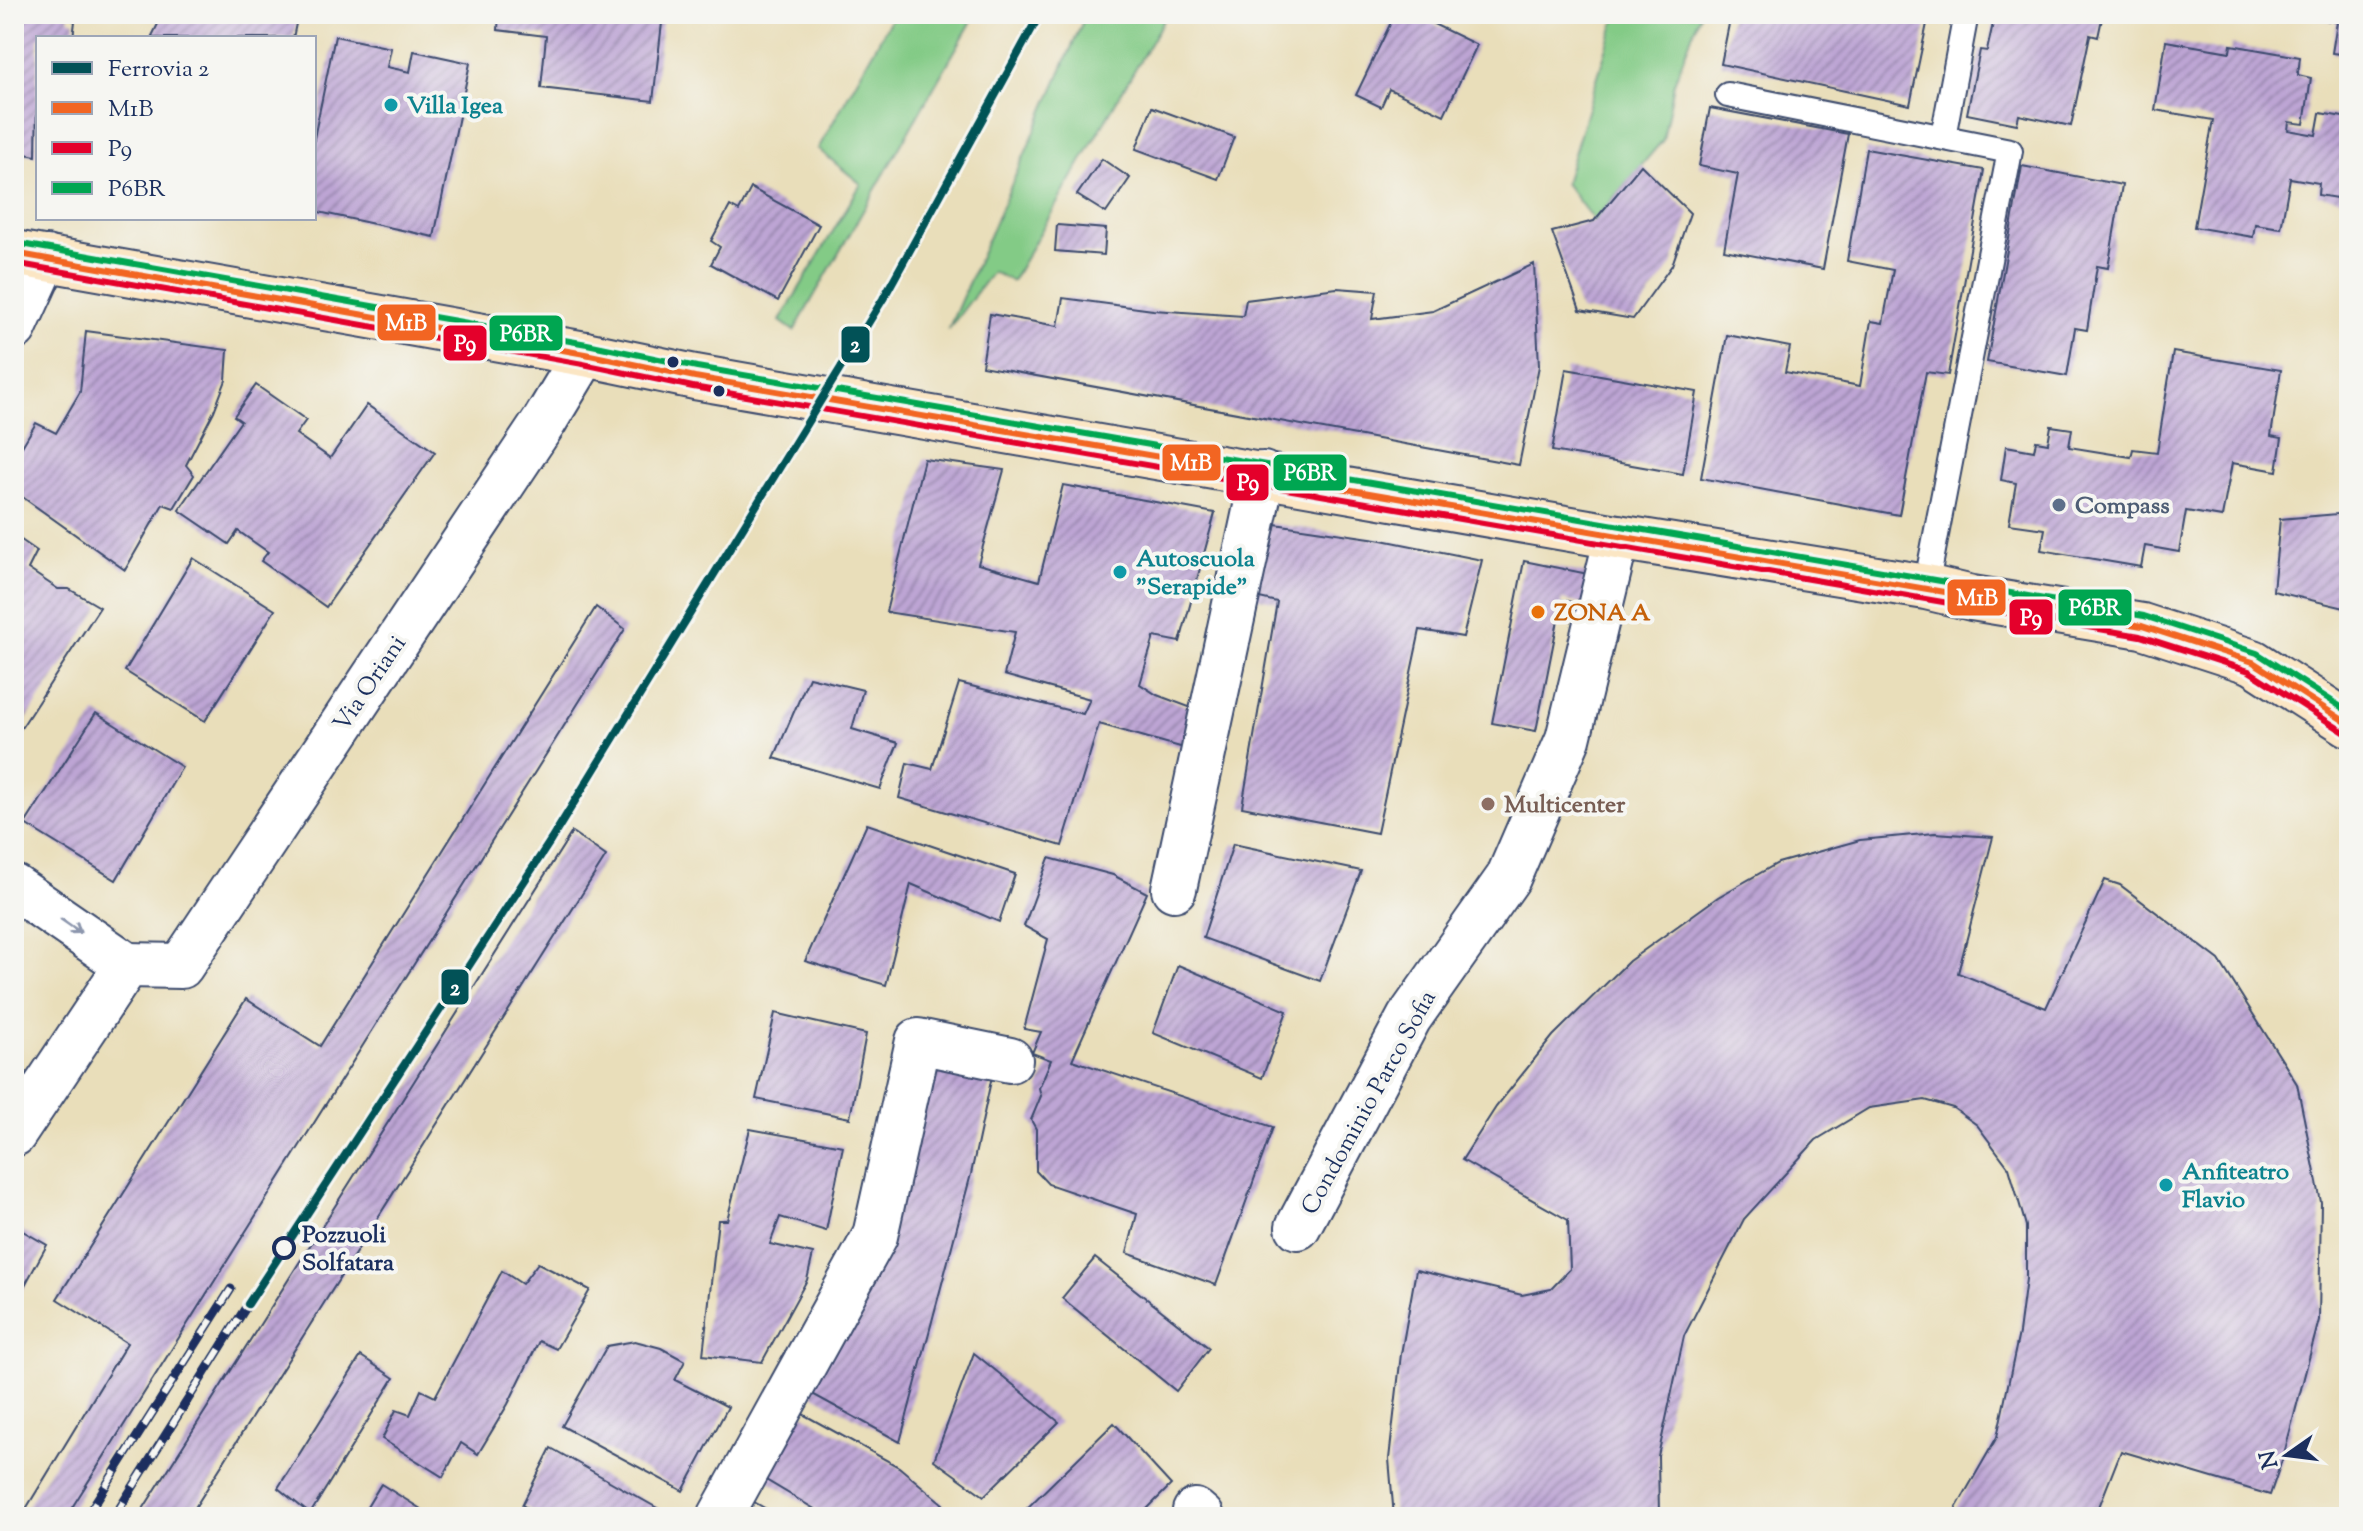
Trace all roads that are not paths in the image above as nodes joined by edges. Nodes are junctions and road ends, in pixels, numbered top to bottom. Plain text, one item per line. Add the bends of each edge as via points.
1 (1966, 14) edge
2 (1728, 95) dead end
3 (1943, 137) junction
4 (30, 256) edge
5 (14, 328) edge
6 (585, 354) junction
7 (1263, 474) junction
8 (1617, 537) junction
9 (1926, 587) junction
10 (2347, 722) edge
11 (14, 887) edge
12 (1174, 889) dead end
13 (127, 965) junction
14 (1010, 1060) dead end
15 (14, 1134) edge
16 (1298, 1227) dead end
17 (720, 1517) edge

1 - 3 lane
2 - 3 lane
3 - 9 lane via 2010,151
4 - 5 street
4 - 6 main road
6 - 7 main road
6 - 13 street, Via Oriani via 181,966
7 - 8 main road
7 - 12 street
8 - 9 main road
8 - 16 street, Condominio Parco Sofia via 1568,739 1508,878 1409,1018
9 - 10 main road via 2142,626 2253,662
11 -> 13 street
13 - 15 street
14 - 17 street via 918,1041 875,1236

